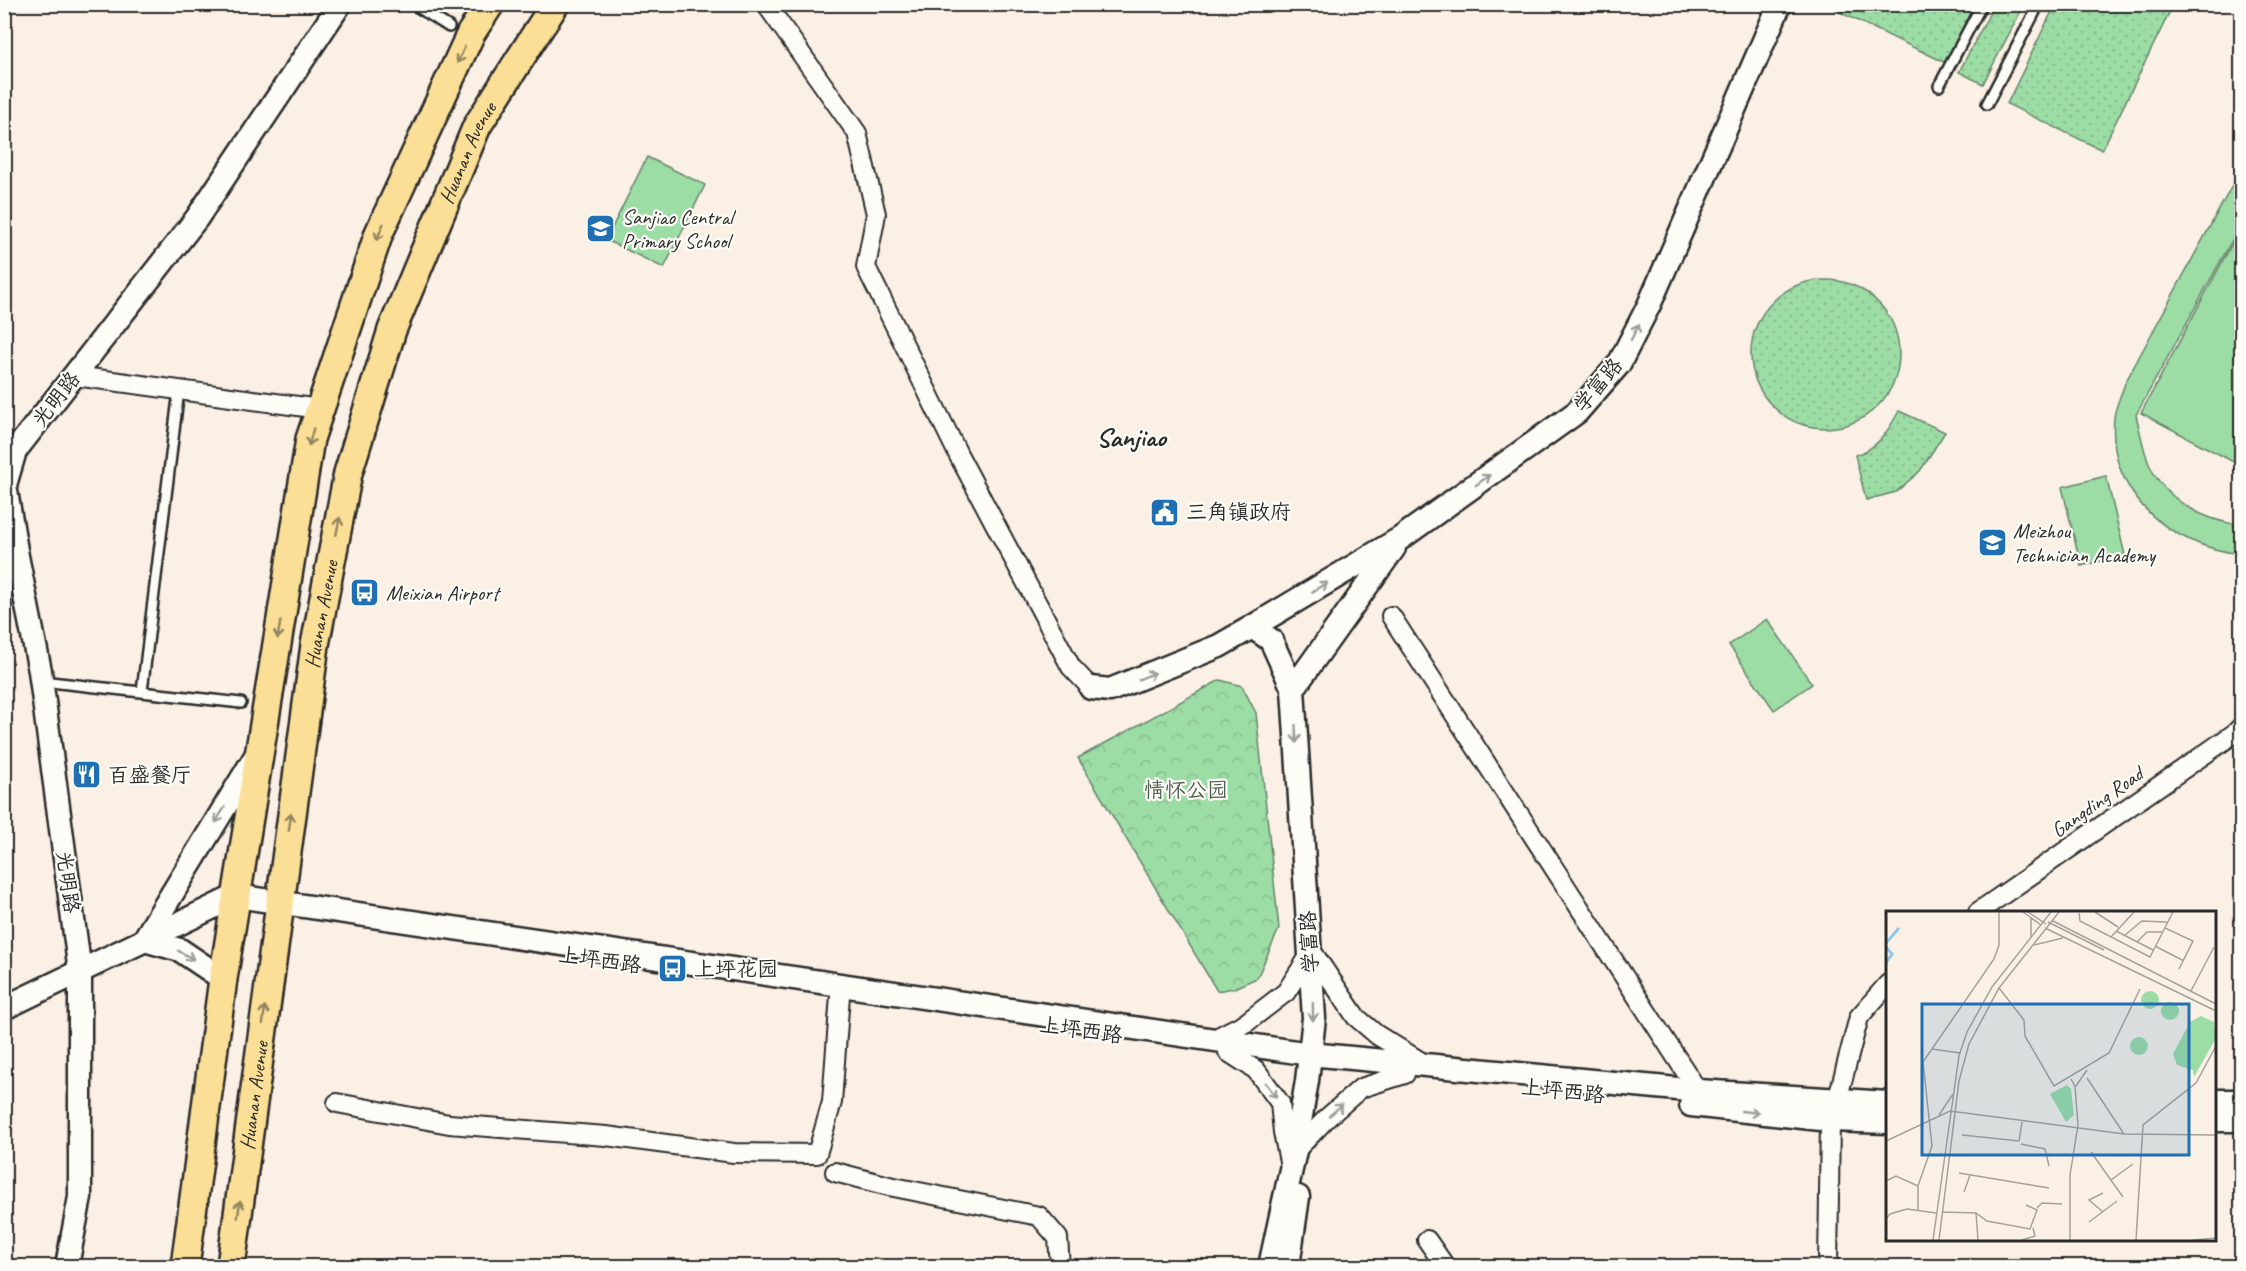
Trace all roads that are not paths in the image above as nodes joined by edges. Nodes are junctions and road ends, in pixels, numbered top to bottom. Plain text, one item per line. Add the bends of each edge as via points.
1 (340, 4) edge
2 (413, 4) edge
3 (490, 4) edge
4 (555, 4) edge
5 (766, 4) edge
6 (1780, 4) edge
7 (1982, 4) edge
8 (2039, 4) edge
9 (449, 27) dead end
10 (1939, 86) dead end
11 (1986, 104) dead end
12 (75, 376) junction
13 (179, 390) junction
14 (320, 409) junction
15 (1401, 538) junction
16 (1391, 616) dead end
17 (1252, 627) junction
18 (41, 681) junction
19 (270, 686) junction
20 (1091, 688) joint
21 (1293, 689) junction
22 (142, 691) junction
23 (308, 693) junction
24 (241, 703) dead end
25 (2241, 726) edge
26 (261, 747) junction
27 (236, 896) junction
28 (278, 909) junction
29 (1978, 911) edge
30 (144, 940) junction
31 (1310, 951) junction
32 (80, 972) junction
33 (223, 979) junction
34 (1886, 985) edge
35 (840, 995) junction
36 (4, 1008) edge
37 (1221, 1045) junction
38 (1314, 1059) junction
39 (1414, 1069) junction
40 (1698, 1091) junction
41 (2216, 1101) edge
42 (2241, 1101) edge
43 (337, 1102) dead end
44 (1886, 1103) edge
45 (1833, 1111) junction
46 (2216, 1120) edge
47 (2241, 1120) edge
48 (1886, 1122) edge
49 (1293, 1159) junction
50 (835, 1172) dead end
51 (1427, 1240) dead end
52 (67, 1266) edge
53 (185, 1266) edge
54 (231, 1266) edge
55 (1060, 1266) edge
56 (1270, 1266) edge
57 (1288, 1266) edge
58 (1445, 1266) edge
59 (1828, 1266) edge

1 - 12 street, 光明路 via 197,218
2 - 9 lane
3 -> 14 main road, Huanan Avenue via 471,33 379,233
23 -> 4 main road, Huanan Avenue via 348,473 392,330 477,126
5 - 20 street via 857,133 876,214 866,267 959,456 1071,667
15 -> 6 street, 学富路 via 1577,412 1619,364
7 - 10 lane
8 - 11 lane
12 - 13 street
12 - 18 street, 光明路 via 15,451 5,485
13 - 14 street
13 - 22 lane
14 -> 19 main road, Huanan Avenue via 310,439
17 -> 15 street, 学富路
15 - 21 street
16 - 40 street
20 -> 17 street, 学富路 via 1110,690 1219,646
17 - 21 street, 学富路 via 1271,640
18 - 22 lane
18 - 32 street, 光明路
19 - 23 main road
19 - 26 main road, Huanan Avenue
21 -> 31 street, 学富路
22 - 24 lane
28 -> 23 main road, Huanan Avenue
25 - 29 street, Gangding Road
26 - 27 main road, Huanan Avenue
26 -> 30 street
27 - 28 street
27 - 30 street
27 - 33 main road, Huanan Avenue
28 - 35 street, 上坪西路
28 - 37 street, 上坪西路
54 -> 28 main road, Huanan Avenue
30 - 32 street
30 -> 33 street via 180,950
31 - 37 street via 1286,992
31 -> 38 street, 学富路
31 - 39 street via 1356,1017
32 - 36 street
32 - 52 street, 光明路 via 80,1197
33 - 53 main road, Huanan Avenue
34 - 45 street via 1859,1017
35 - 37 street, 上坪西路
35 - 43 street via 832,1102 817,1154 734,1153 606,1136 449,1124
37 - 38 street, 上坪西路
37 -> 49 street via 1256,1070 1280,1103 1283,1132
38 - 39 street, 上坪西路
38 - 49 street, 学富路
38 - 57 street, 学富路
39 - 40 street, 上坪西路
39 -> 45 street, 上坪西路
49 -> 39 street via 1328,1117 1361,1088
40 - 45 street, 上坪西路
41 - 42 street
44 - 45 street, 上坪西路
45 - 48 street, 上坪西路
45 - 59 street
46 - 47 street
49 - 56 street, 学富路
50 - 55 street via 1039,1216 1058,1238
51 - 58 street

